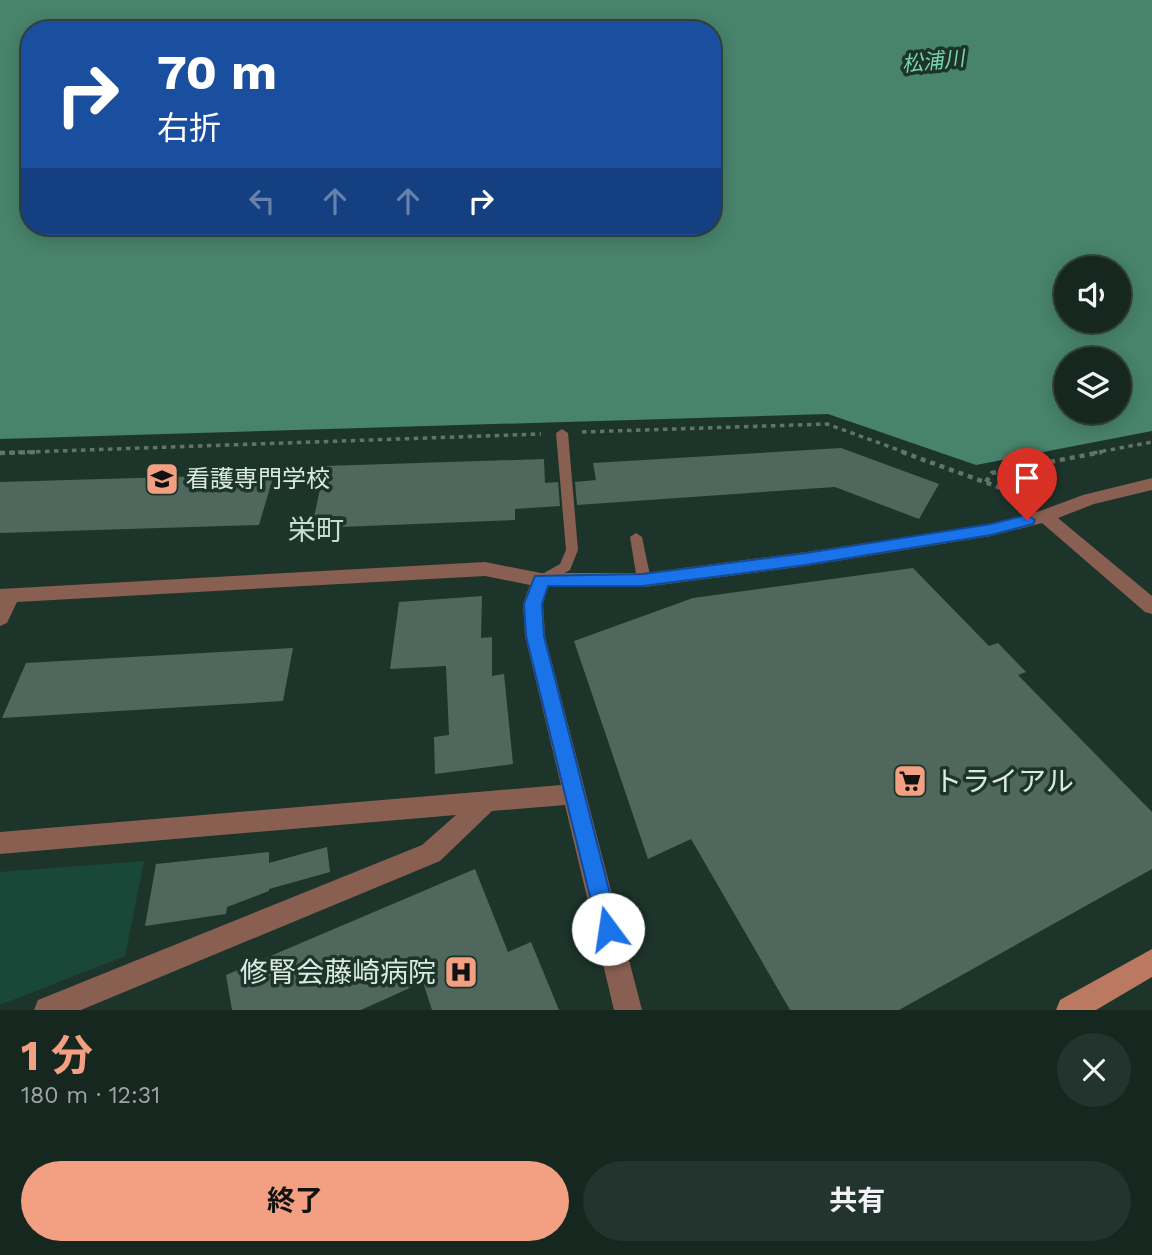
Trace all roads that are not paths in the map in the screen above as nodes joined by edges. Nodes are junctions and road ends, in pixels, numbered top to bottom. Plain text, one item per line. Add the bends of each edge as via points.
1 (562, 433) road end
2 (1152, 484) edge
3 (1045, 516) junction
4 (636, 537) dead end
5 (541, 580) junction
6 (643, 580) junction
7 (5, 596) edge
8 (1152, 607) edge
9 (0, 618) edge
10 (574, 794) junction
11 (486, 802) junction
12 (0, 843) edge
13 (1152, 962) edge
14 (48, 1010) edge
15 (628, 1010) edge
16 (1070, 1010) edge

1 - 5 lane via 572,550 565,567
2 - 3 street via 1089,499
3 - 6 street via 965,534
3 - 8 street
4 - 6 lane
5 - 6 street
5 - 7 street via 485,569
5 - 10 street via 533,604 535,636
7 - 9 street
10 - 11 street
10 - 15 street
11 - 12 street
11 - 14 street via 431,853
13 - 16 main road

